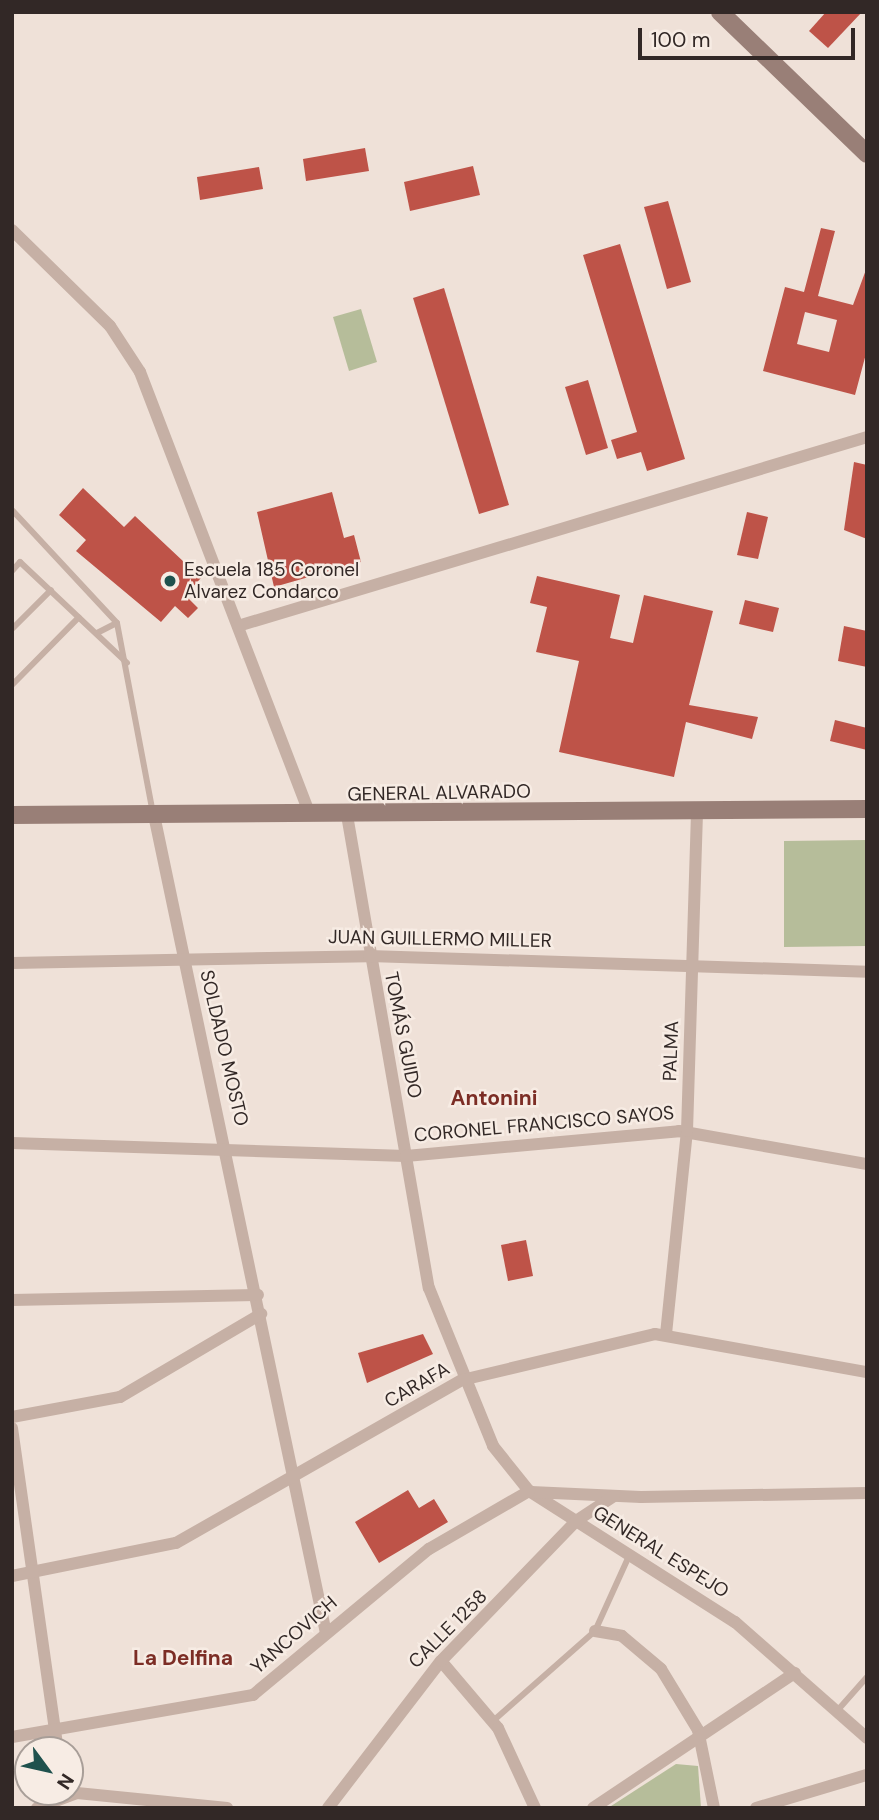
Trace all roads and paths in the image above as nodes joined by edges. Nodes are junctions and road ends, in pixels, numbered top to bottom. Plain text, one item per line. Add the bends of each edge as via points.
1 (720, 12) edge
2 (867, 154) edge
3 (12, 230) edge
4 (867, 437) edge
5 (12, 510) edge
6 (12, 570) edge
7 (51, 590) junction
8 (79, 617) junction
9 (117, 623) junction
10 (238, 625) junction
11 (12, 629) edge
12 (97, 633) junction
13 (127, 663) junction
14 (12, 685) edge
15 (867, 809) edge
16 (697, 810) junction
17 (310, 814) junction
18 (154, 815) junction
19 (12, 816) edge
20 (347, 816) junction
21 (369, 956) junction
22 (183, 959) junction
23 (694, 962) junction
24 (12, 963) edge
25 (867, 972) edge
26 (687, 1131) junction
27 (12, 1143) edge
28 (228, 1154) junction
29 (406, 1156) junction
30 (867, 1164) edge
31 (258, 1295) junction
32 (12, 1300) edge
33 (261, 1314) junction
34 (666, 1334) junction
35 (867, 1372) edge
36 (462, 1380) junction
37 (12, 1417) edge
38 (12, 1428) edge
39 (296, 1478) junction
40 (529, 1491) junction
41 (867, 1493) edge
42 (614, 1496) junction
43 (576, 1521) junction
44 (629, 1556) junction
45 (32, 1573) junction
46 (12, 1576) edge
47 (595, 1631) junction
48 (326, 1633) junction
49 (441, 1661) junction
50 (795, 1673) junction
51 (867, 1677) edge
52 (837, 1711) junction
53 (493, 1721) junction
54 (55, 1731) junction
55 (56, 1736) edge
56 (12, 1737) edge
57 (867, 1738) edge
58 (702, 1740) junction
59 (867, 1774) edge
60 (84, 1795) edge
61 (175, 1804) edge
62 (227, 1808) edge
63 (328, 1808) edge
64 (535, 1808) edge
65 (593, 1808) edge
66 (713, 1808) edge
67 (756, 1808) edge

1 - 2 street
3 - 10 street via 110,326 134,360
4 - 10 street
5 - 9 lane, SOLDADO MOSTO
6 - 7 lane via 20,562
7 - 8 lane
7 - 11 lane
8 - 12 lane
8 - 14 lane
9 - 12 lane
9 - 13 lane, SOLDADO MOSTO
10 - 17 street
12 - 13 lane
13 - 18 lane, SOLDADO MOSTO
15 - 16 street, GENERAL ALVARADO
16 - 20 street, GENERAL ALVARADO
16 - 23 street, PALMA
17 - 18 street, GENERAL ALVARADO
17 - 20 street, GENERAL ALVARADO
18 - 19 street, GENERAL ALVARADO
18 - 22 street, SOLDADO MOSTO
20 - 21 street, TOMÁS GUIDO
21 - 22 street, JUAN GUILLERMO MILLER
21 - 23 street, JUAN GUILLERMO MILLER
21 - 29 street, TOMÁS GUIDO
22 - 24 street, JUAN GUILLERMO MILLER
22 - 28 street, SOLDADO MOSTO
23 - 25 street, JUAN GUILLERMO MILLER
23 - 26 street, PALMA
26 - 29 street, CORONEL FRANCISCO SAYOS
26 - 30 street, CORONEL FRANCISCO SAYOS
26 - 34 street, PALMA
27 - 28 street, CORONEL FRANCISCO SAYOS
28 - 29 street, CORONEL FRANCISCO SAYOS
28 - 31 street, SOLDADO MOSTO
29 - 36 street, TOMÁS GUIDO via 429,1288
31 - 32 street
31 - 33 street, SOLDADO MOSTO
33 - 37 street via 120,1397
33 - 39 street, SOLDADO MOSTO
34 - 35 street, CARAFA
34 - 36 street, CARAFA
36 - 39 street, CARAFA
36 - 40 street, GENERAL ESPEJO via 493,1446
38 - 45 street
39 - 45 street, CARAFA via 176,1543
39 - 48 street, SOLDADO MOSTO
40 - 42 street
40 - 43 street, GENERAL ESPEJO
40 - 48 street, YANCOVICH via 429,1549
41 - 42 street
42 - 43 street, CALLE 1258
43 - 44 street, GENERAL ESPEJO
43 - 49 street, CALLE 1258
44 - 47 lane
44 - 50 street, GENERAL ESPEJO via 735,1622
45 - 46 street, CARAFA
45 - 54 street
47 - 53 lane
47 - 58 street via 622,1636 651,1658
48 - 54 street, YANCOVICH via 242,1700
49 - 53 street
49 - 63 street, CALLE 1258
50 - 52 street, GENERAL ESPEJO
50 - 58 street
51 - 52 lane
52 - 57 street, GENERAL ESPEJO
53 - 64 street
54 - 55 street
54 - 56 street, YANCOVICH
58 - 65 street
58 - 66 street
59 - 67 street
60 - 61 street
61 - 62 street

